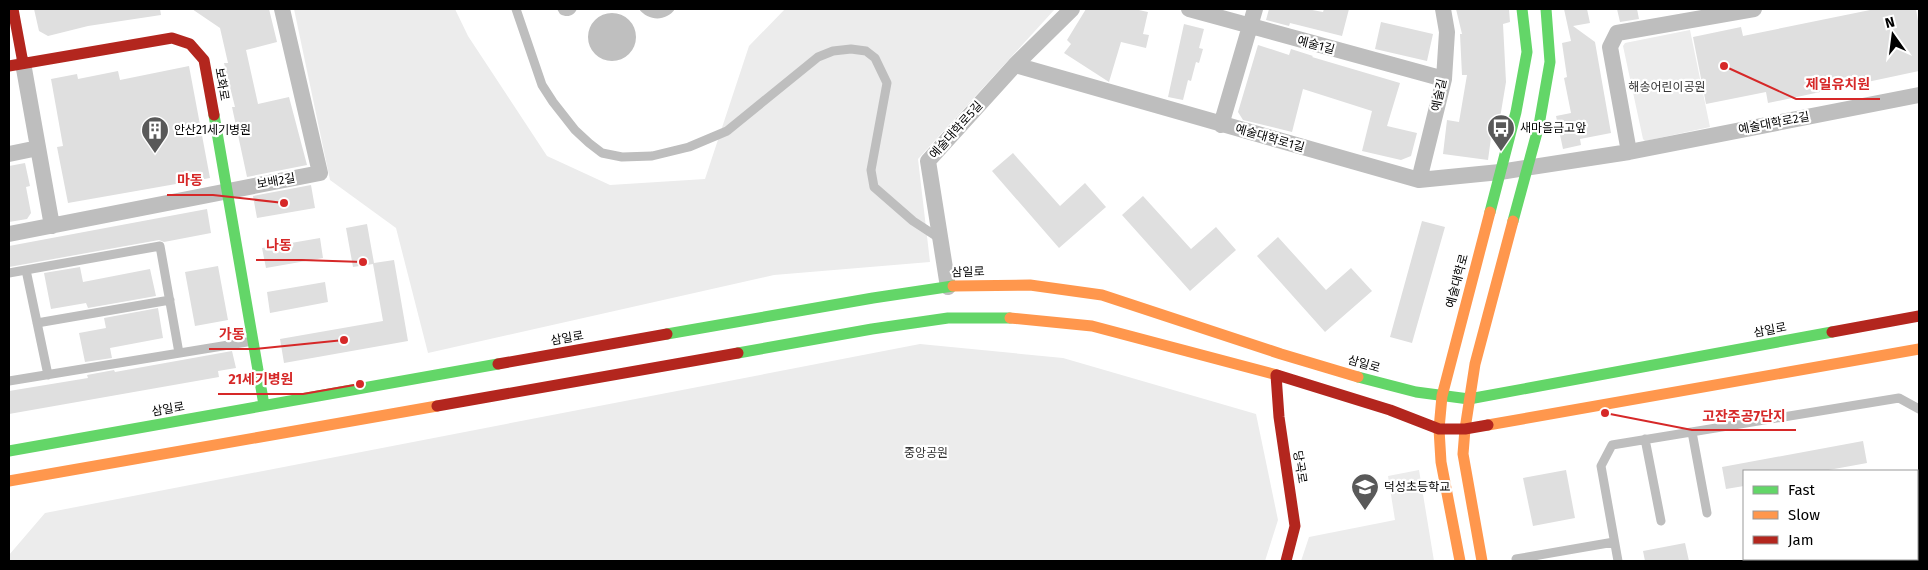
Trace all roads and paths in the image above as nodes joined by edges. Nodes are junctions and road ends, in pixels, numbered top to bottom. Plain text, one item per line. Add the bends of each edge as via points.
1 (13, 9) edge
2 (282, 9) edge
3 (516, 9) edge
4 (1072, 9) edge
5 (1189, 9) edge
6 (1255, 9) edge
7 (1443, 9) edge
8 (1522, 9) edge
9 (1546, 9) edge
10 (1754, 9) edge
11 (1250, 26) junction
12 (16, 65) edge
13 (1015, 65) junction
14 (1444, 79) junction
15 (1919, 95) edge
16 (1221, 125) junction
17 (38, 148) junction
18 (1629, 152) junction
19 (9, 154) edge
20 (1528, 168) junction
21 (1500, 172) junction
22 (1419, 180) junction
23 (226, 191) junction
24 (52, 226) junction
25 (9, 234) edge
26 (940, 238) junction
27 (26, 270) junction
28 (9, 273) edge
29 (948, 286) junction
30 (170, 300) junction
31 (1919, 316) edge
32 (37, 323) junction
33 (253, 341) junction
34 (1919, 349) edge
35 (179, 353) junction
36 (48, 375) junction
37 (1276, 376) junction
38 (9, 381) edge
39 (1442, 396) junction
40 (1469, 399) junction
41 (264, 405) junction
42 (1919, 409) edge
43 (1440, 429) junction
44 (1465, 430) junction
45 (1692, 432) junction
46 (1645, 439) junction
47 (9, 451) edge
48 (9, 482) edge
49 (1707, 513) dead end
50 (1661, 521) dead end
51 (1614, 542) junction
52 (1516, 558) dead end
53 (1286, 561) edge
54 (1460, 561) edge
55 (1482, 561) edge
56 (1618, 561) edge

1 - 12 main road
2 - 23 street, 보배2길 via 320,173
3 - 26 lane via 542,85 553,102 589,143 602,153 622,157 652,156 689,147 727,131 818,57 833,51 866,51 875,58 887,83 871,170 874,186 914,221
4 - 13 street, 예술대학로5길
5 - 11 street, 예술1길
6 - 11 street
7 - 14 street, 예술길 via 1447,32
8 - 21 main road, 예술대학로 via 1527,52
9 - 20 main road via 1550,62
10 - 18 street via 1617,33 1610,47
11 - 14 street, 예술1길
11 - 16 street
12 - 17 street
12 - 23 main road, 보화로 via 172,38 190,44 204,60
13 - 16 street, 예술대학로1길
13 - 26 street, 예술대학로5길 via 928,161
14 - 22 street, 예술길
15 - 18 street, 예술대학로2길
16 - 22 street, 예술대학로1길
17 - 19 street
17 - 24 street
18 - 20 street, 예술대학로2길
20 - 21 street, 예술대학로1길
20 - 40 main road via 1474,364
21 - 22 street, 예술대학로1길
21 - 39 main road, 예술대학로
23 - 24 street, 보배2길
23 - 33 main road, 보화로
24 - 25 street, 보배2길
26 - 29 street, 예술대학로5길
27 - 28 lane
27 - 30 lane via 160,246
27 - 32 lane
29 - 39 main road, 삼일로 via 1030,285 1102,295 1281,354 1389,386
29 - 41 main road, 삼일로
30 - 32 lane
30 - 35 lane
31 - 40 main road, 삼일로
32 - 36 lane
33 - 35 lane
33 - 41 main road, 보화로
34 - 44 main road
35 - 36 lane
36 - 38 lane
37 - 43 main road via 1390,410
37 - 48 main road via 1092,326 1020,318 948,318 872,328
37 - 53 main road, 당곡로 via 1295,526
39 - 40 main road, 삼일로
39 - 43 main road, 예술대학로
40 - 44 main road
41 - 47 main road, 삼일로
42 - 45 lane via 1899,398
43 - 44 main road
43 - 54 main road, 예술대학로 via 1441,462
44 - 55 main road via 1463,454
45 - 46 lane
45 - 49 lane
46 - 50 lane
46 - 51 lane via 1612,445 1600,466
51 - 52 lane
51 - 56 lane

